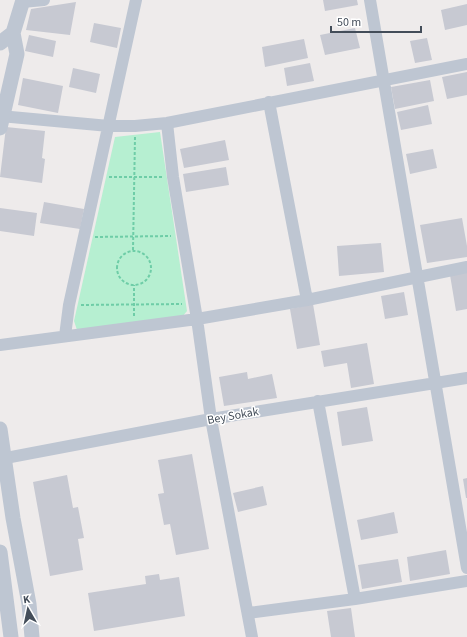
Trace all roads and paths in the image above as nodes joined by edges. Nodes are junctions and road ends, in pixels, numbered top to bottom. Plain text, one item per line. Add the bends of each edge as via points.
1 (44, 0) edge
2 (136, 0) edge
3 (370, 0) edge
4 (23, 1) edge
5 (13, 33) junction
6 (0, 43) edge
7 (467, 64) edge
8 (384, 79) junction
9 (269, 102) junction
10 (1, 120) edge
11 (167, 123) junction
12 (110, 126) junction
13 (135, 126) junction
14 (97, 177) junction
15 (133, 177) junction
16 (173, 177) junction
17 (133, 236) junction
18 (183, 236) junction
19 (84, 237) junction
20 (133, 250) junction
21 (467, 267) edge
22 (417, 276) junction
23 (134, 285) junction
24 (307, 300) junction
25 (194, 304) junction
26 (133, 305) junction
27 (69, 306) junction
28 (197, 319) junction
29 (134, 328) junction
30 (65, 336) junction
31 (0, 345) edge
32 (467, 378) edge
33 (435, 383) junction
34 (318, 401) junction
35 (211, 419) junction
36 (0, 429) edge
37 (2, 459) edge
38 (0, 552) edge
39 (467, 568) edge
40 (1, 569) edge
41 (467, 581) edge
42 (355, 600) junction
43 (248, 613) junction
44 (11, 637) edge
45 (32, 637) edge
46 (252, 637) edge

1 - 4 street
2 - 12 street
3 - 8 street
4 - 5 street
5 - 6 street
5 - 10 street via 17,54
7 - 8 street
8 - 9 street
8 - 22 street
9 - 11 street
9 - 24 street
10 - 12 street
11 - 13 street
11 - 16 street
12 - 13 street
12 - 14 street
13 - 15 path
14 - 15 path
14 - 19 street
15 - 16 path
15 - 17 path
16 - 18 street
17 - 18 path
17 - 19 path
17 - 20 path
18 - 25 street
19 - 27 street
20 - 23 path via 122,255 116,265 119,277
20 - 23 path via 143,253 151,267 148,277 140,284
21 - 22 street
22 - 24 street
22 - 33 street
23 - 26 path
24 - 28 street
25 - 26 path
25 - 28 street
26 - 27 path
26 - 29 path
27 - 30 street
28 - 29 street
28 - 35 street
29 - 30 street
30 - 31 street
32 - 33 street, Bey Sokak
33 - 34 street, Bey Sokak
33 - 39 street
34 - 35 street, Bey Sokak
34 - 42 street
35 - 37 street, Bey Sokak
35 - 43 street
36 - 37 street
37 - 45 street via 29,604
38 - 40 street
40 - 44 street
41 - 42 street
42 - 43 street
43 - 46 street

